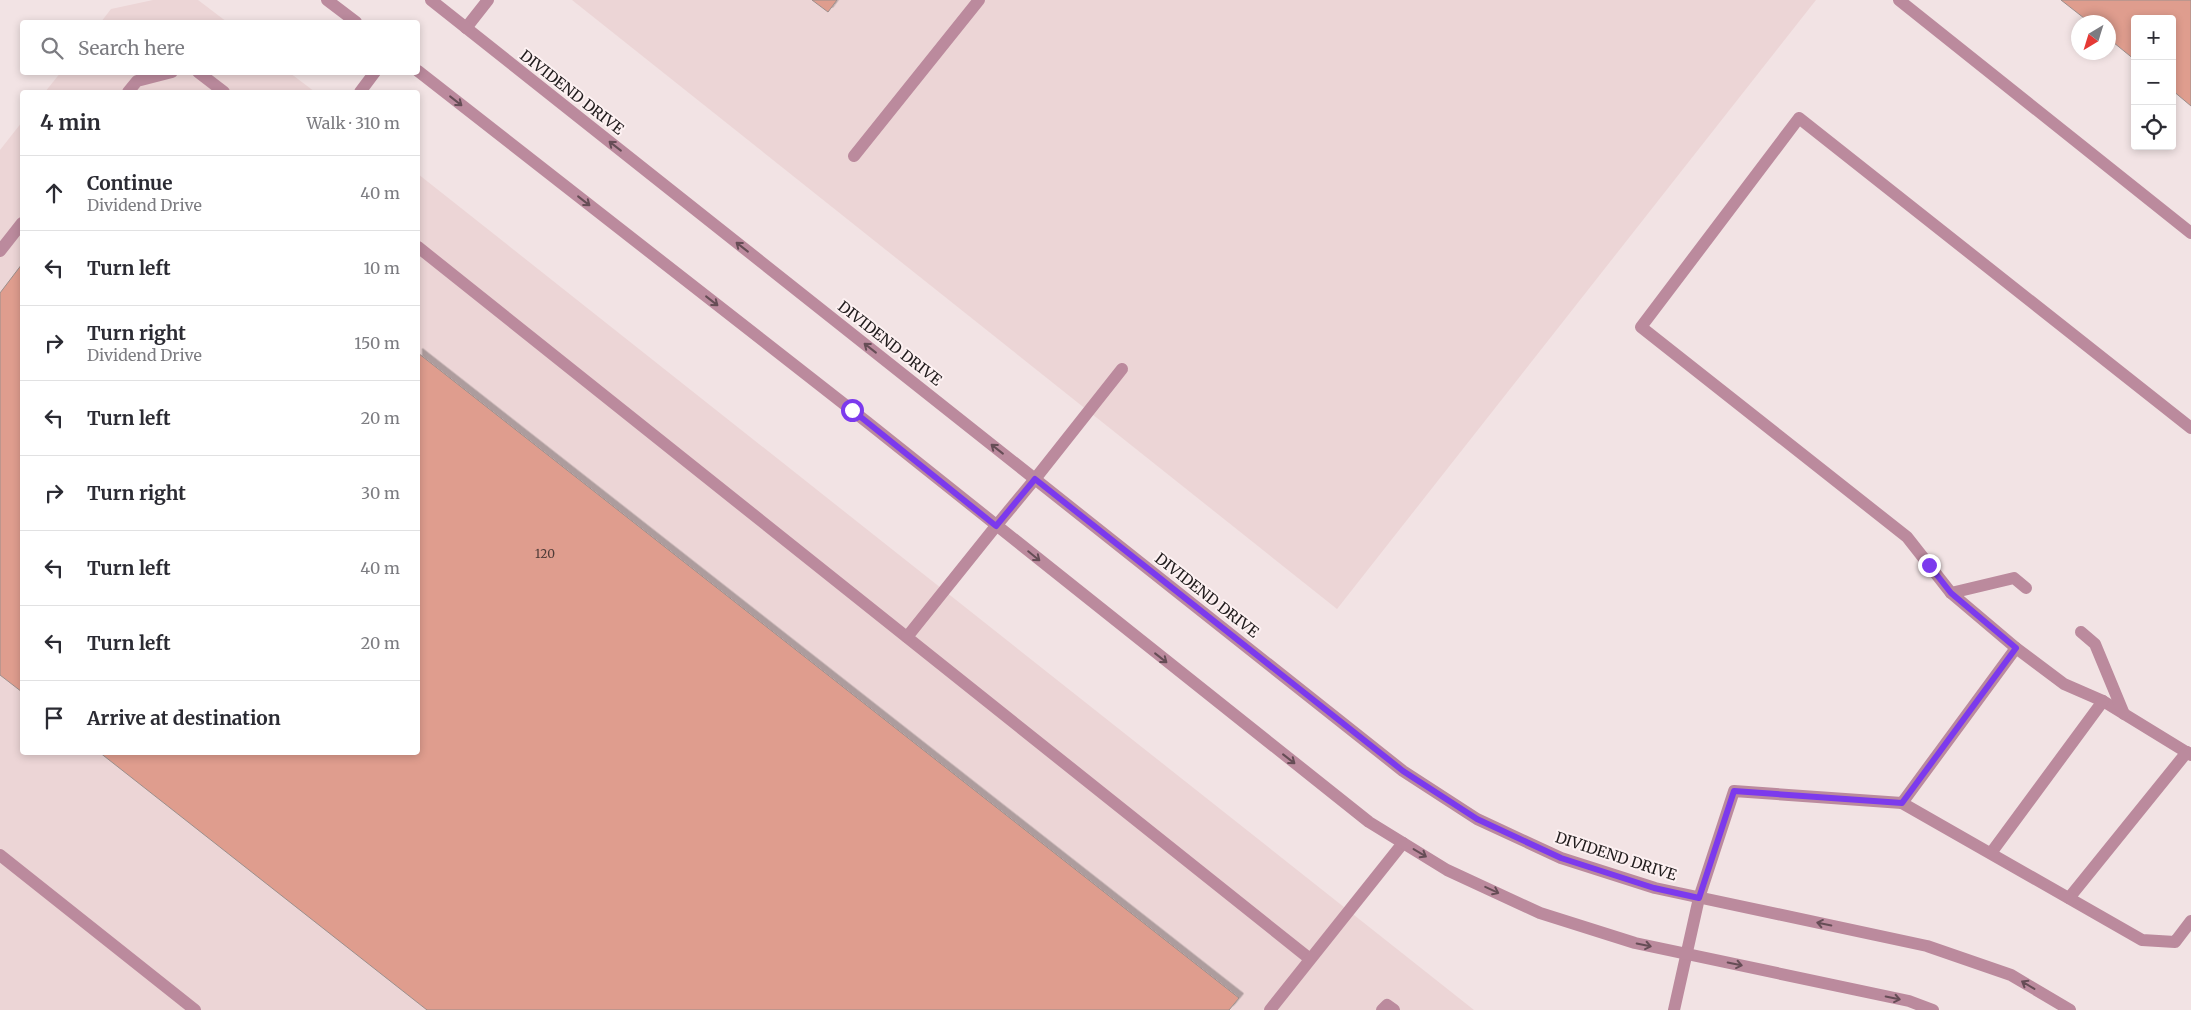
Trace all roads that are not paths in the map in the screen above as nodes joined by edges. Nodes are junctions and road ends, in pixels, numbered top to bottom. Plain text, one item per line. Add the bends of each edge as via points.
1 (327, 0) edge
2 (431, 0) edge
3 (488, 0) edge
4 (978, 0) edge
5 (1899, 0) edge
6 (353, 20) edge
7 (466, 28) junction
8 (420, 73) edge
9 (160, 75) edge
10 (202, 75) edge
11 (373, 75) edge
12 (130, 90) edge
13 (221, 90) edge
14 (362, 90) edge
15 (854, 156) dead end
16 (20, 226) edge
17 (2191, 233) edge
18 (420, 249) edge
19 (0, 251) edge
20 (1122, 369) dead end
21 (2191, 428) edge
22 (1035, 479) junction
23 (996, 526) junction
24 (2026, 588) dead end
25 (1951, 593) junction
26 (2081, 632) dead end
27 (907, 637) junction
28 (2016, 648) junction
29 (2103, 701) junction
30 (2124, 714) junction
31 (2189, 754) edge
32 (1902, 803) junction
33 (1404, 843) junction
34 (1990, 853) junction
35 (0, 855) edge
36 (1699, 898) junction
37 (2069, 898) junction
38 (2191, 921) edge
39 (1687, 954) junction
40 (1310, 959) junction
41 (195, 1010) edge
42 (1270, 1010) edge
43 (1382, 1010) edge
44 (1394, 1010) edge
45 (1674, 1010) edge
46 (1933, 1010) edge
47 (2070, 1010) edge

1 - 6 street
2 - 7 street, DIVIDEND DRIVE
3 - 7 street
4 - 15 street
5 - 17 street
22 -> 7 street, DIVIDEND DRIVE
8 -> 23 street
9 - 12 street via 137,81
10 - 13 street
11 - 14 street
16 - 19 street
18 - 27 street
20 - 22 street
21 - 25 street via 1799,118 1641,327 1907,537
22 - 23 street
22 - 36 street, DIVIDEND DRIVE via 1403,771 1477,819 1561,858 1654,888
23 - 27 street
23 -> 33 street via 1368,822
24 - 25 street via 2014,578
25 - 28 street
26 - 30 street via 2094,644
27 - 40 street
28 - 29 street via 2064,684
28 - 32 street
29 - 30 street
29 - 34 street
30 - 31 street
31 - 37 street
32 - 34 street
32 - 36 street via 1734,791
33 -> 39 street via 1447,870 1540,913 1635,943
33 - 40 street
34 - 37 street
35 - 41 street
36 - 39 street
47 -> 36 street, DIVIDEND DRIVE via 2011,975 1927,946
37 - 38 street via 2142,940 2175,942
39 - 45 street
39 -> 46 street via 1909,1001
40 - 42 street
43 - 44 street via 1387,1005

